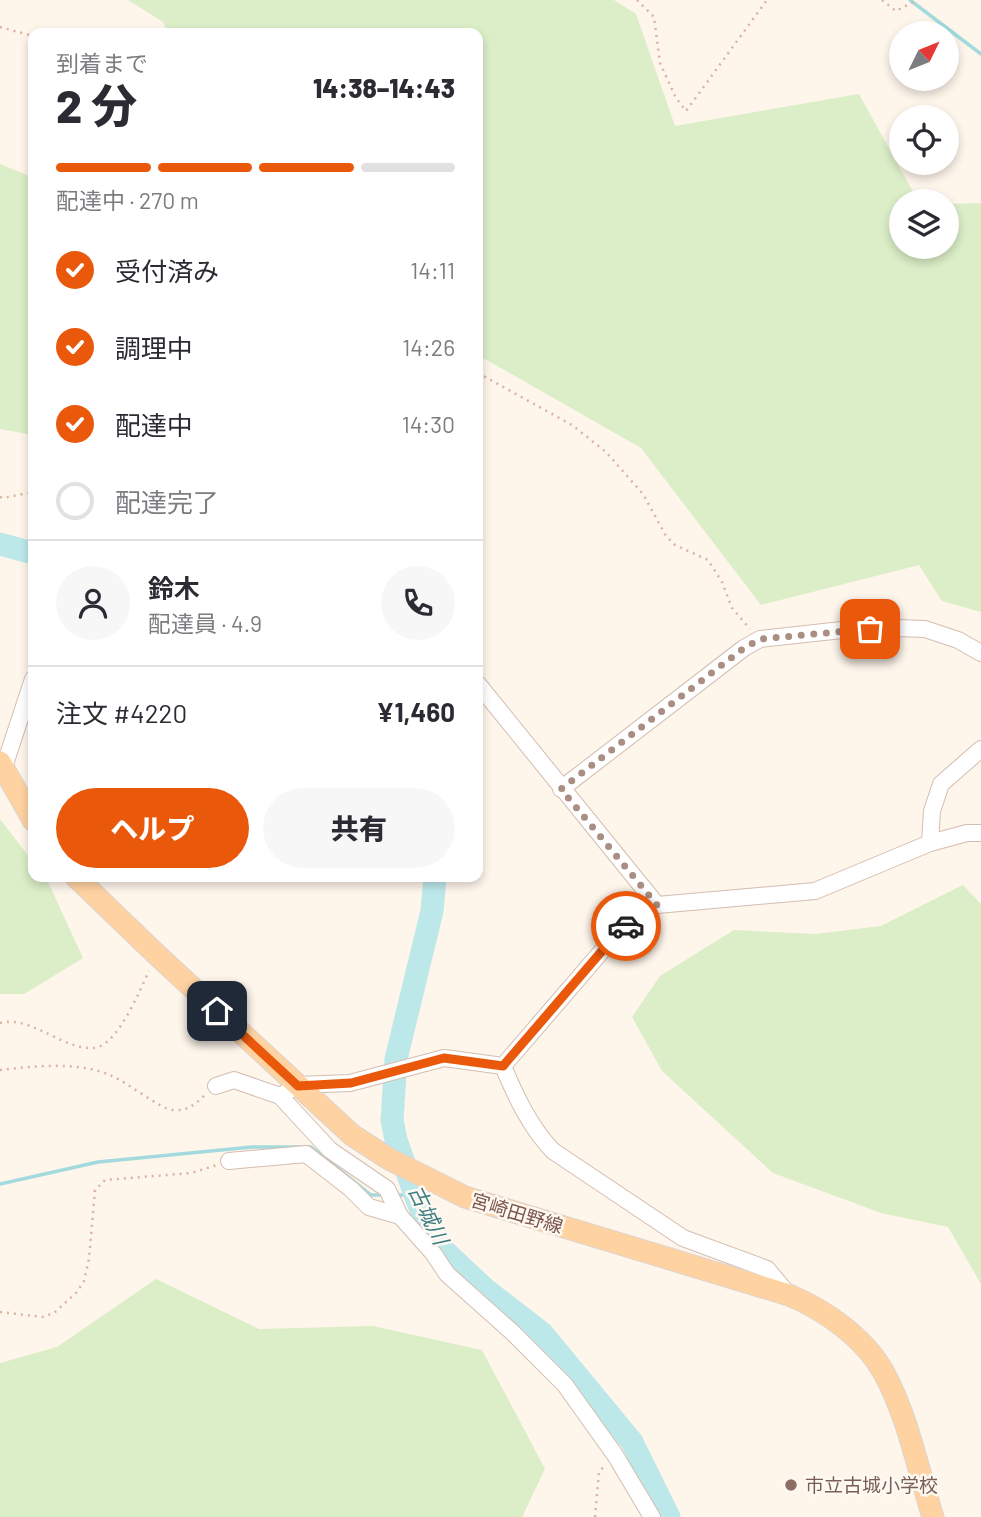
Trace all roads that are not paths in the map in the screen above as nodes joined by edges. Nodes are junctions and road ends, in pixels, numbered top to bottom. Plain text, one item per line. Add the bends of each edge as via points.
1 (981, 653) edge
2 (483, 690) edge
3 (28, 693) edge
4 (981, 748) edge
5 (2, 765) edge
6 (561, 789) junction
7 (28, 811) edge
8 (981, 833) edge
9 (930, 843) junction
10 (81, 882) edge
11 (657, 905) junction
12 (503, 1066) junction
13 (216, 1086) road end
14 (289, 1091) junction
15 (229, 1161) road end
16 (400, 1216) junction
17 (789, 1296) junction
18 (652, 1517) edge
19 (933, 1517) edge

1 - 6 street via 925,629 842,630 760,639
2 - 6 street
3 - 5 street
4 - 9 street via 941,784 932,811
5 - 7 main road
6 - 11 street
8 - 9 street
9 - 11 street via 815,891
10 - 14 main road, 宮崎田野線
11 - 12 street via 620,930
12 - 14 street via 444,1058 376,1078
12 - 17 street via 537,1134 553,1151 683,1238 767,1269
13 - 14 street via 234,1080
14 - 16 street via 330,1150 387,1189
14 - 17 main road, 宮崎田野線 via 388,1159 465,1198
15 - 16 street via 306,1154 369,1207
16 - 18 street via 447,1274 565,1385
17 - 19 main road, 宮崎田野線 via 829,1317 865,1346 884,1372

